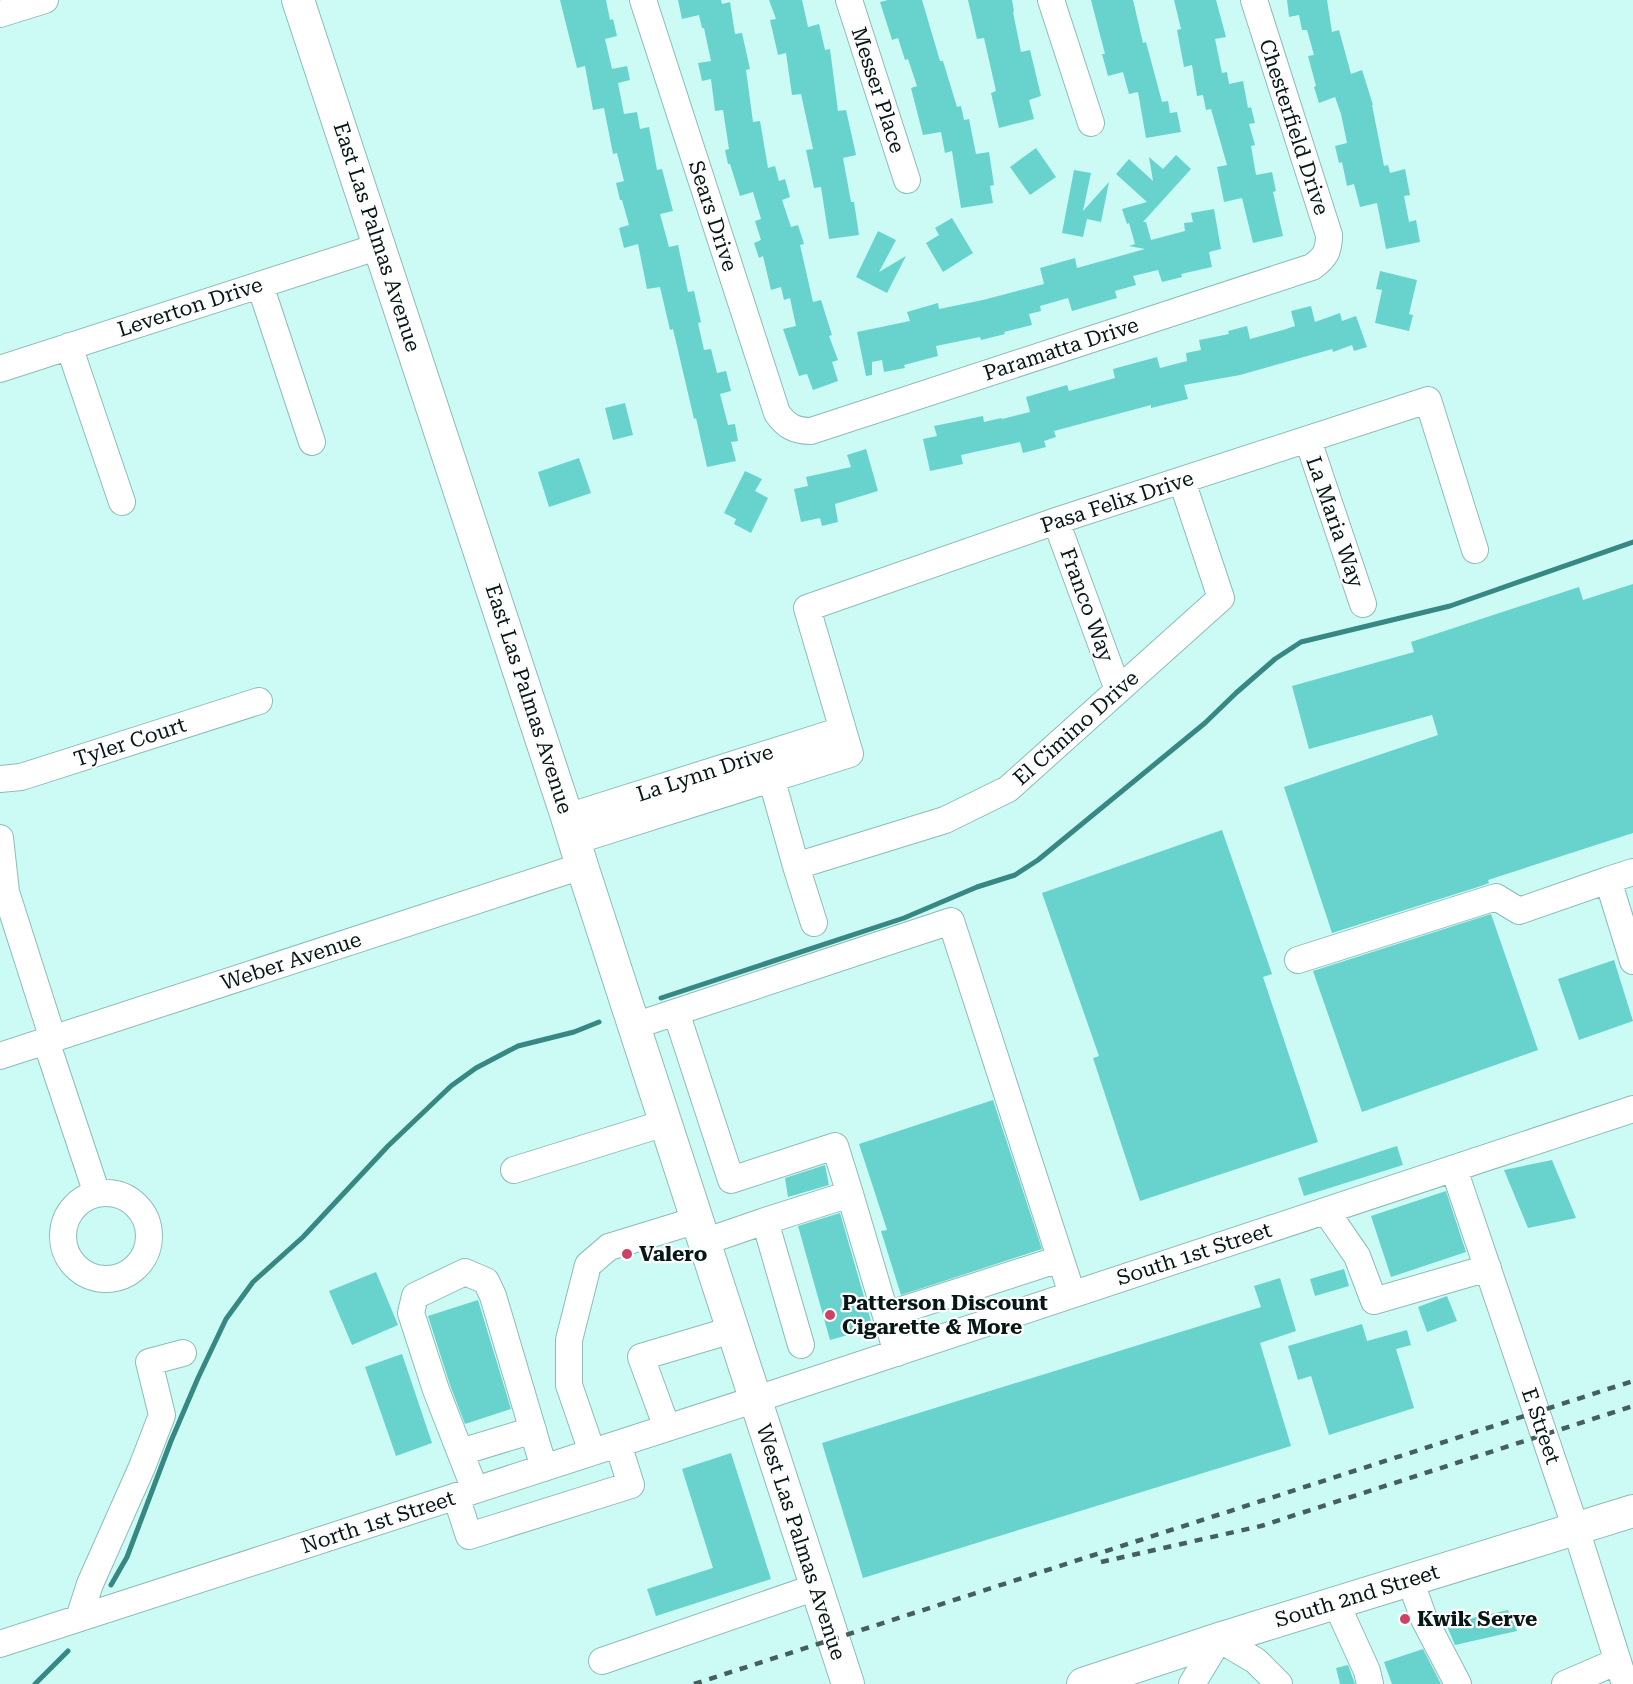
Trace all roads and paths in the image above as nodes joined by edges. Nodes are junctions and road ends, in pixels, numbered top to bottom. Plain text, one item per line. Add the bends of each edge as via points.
1 (45, 0) edge
2 (298, 0) edge
3 (643, 0) edge
4 (849, 0) edge
5 (1051, 0) edge
6 (1254, 0) edge
7 (0, 14) edge
8 (1091, 123) dead end
9 (907, 180) dead end
10 (380, 246) junction
11 (1326, 254) joint
12 (260, 285) junction
13 (69, 346) junction
14 (0, 369) edge
15 (791, 428) joint
16 (1308, 440) junction
17 (312, 442) dead end
18 (1182, 481) junction
19 (123, 502) dead end
20 (1056, 521) junction
21 (1475, 550) dead end
22 (1363, 604) dead end
23 (1118, 690) junction
24 (259, 701) dead end
25 (842, 730) junction
26 (765, 754) junction
27 (0, 779) edge
28 (772, 779) junction
29 (0, 838) edge
30 (575, 841) junction
31 (796, 866) junction
32 (1633, 872) edge
33 (1608, 880) junction
34 (814, 923) dead end
35 (1298, 960) dead end
36 (1633, 961) edge
37 (676, 1012) junction
38 (634, 1026) junction
39 (49, 1040) junction
40 (0, 1056) edge
41 (1633, 1109) edge
42 (665, 1123) junction
43 (1454, 1169) junction
44 (514, 1170) dead end
45 (97, 1194) dead end
46 (849, 1194) junction
47 (1326, 1211) junction
48 (765, 1221) junction
49 (700, 1231) junction
50 (1060, 1259) junction
51 (1488, 1268) junction
52 (1072, 1294) junction
53 (886, 1315) junction
54 (732, 1330) junction
55 (801, 1345) dead end
56 (183, 1353) dead end
57 (897, 1353) junction
58 (755, 1399) junction
59 (667, 1428) junction
60 (533, 1430) junction
61 (618, 1444) junction
62 (461, 1452) junction
63 (592, 1452) junction
64 (544, 1468) junction
65 (466, 1493) junction
66 (1633, 1511) edge
67 (1576, 1529) junction
68 (1410, 1580) junction
69 (816, 1587) junction
70 (1336, 1603) junction
71 (79, 1618) junction
72 (1219, 1639) junction
73 (0, 1642) edge
74 (603, 1661) dead end
75 (1625, 1674) edge
76 (848, 1684) edge
77 (1083, 1684) edge
78 (1191, 1684) edge
79 (1279, 1684) edge
80 (1370, 1684) edge
81 (1458, 1684) edge
82 (1565, 1684) edge

1 - 7 street
2 - 10 main road, East Las Palmas Avenue
3 - 15 street, Sears Drive via 777,413
4 - 9 street, Messer Place
5 - 8 street
6 - 11 street, Chesterfield Drive via 1329,235
10 - 12 street, Leverton Drive
10 - 30 main road, East Las Palmas Avenue
11 - 15 street, Paramatta Drive via 1312,267 811,431
12 - 13 street, Leverton Drive
12 - 17 street
13 - 14 street, Leverton Drive
13 - 19 street
16 - 18 street, Pasa Felix Drive
16 - 21 street, Pasa Felix Drive via 1428,400
16 - 22 street, La Maria Way
18 - 20 street, Pasa Felix Drive
18 - 23 street, El Cimino Drive via 1221,598
20 - 23 street, Franco Way
20 - 25 street, Pasa Felix Drive via 807,608
23 - 31 street, El Cimino Drive via 1008,789 945,820
24 - 27 street, Tyler Court via 21,777
25 - 26 street, La Lynn Drive
25 - 28 street, La Lynn Drive via 850,754
26 - 28 street
26 - 30 street, La Lynn Drive
28 - 30 street, La Lynn Drive
28 - 31 street
29 - 39 street via 6,892
30 - 38 main road, East Las Palmas Avenue
30 - 39 street, Weber Avenue
31 - 34 street
32 - 33 street
33 - 35 street via 1519,911 1496,897
33 - 36 street
37 - 38 street
37 - 46 street via 731,1180 835,1146
37 - 50 street via 951,921
38 - 42 main road, East Las Palmas Avenue
39 - 40 street, Weber Avenue
39 - 45 street
41 - 43 street, South 1st Street
42 - 44 street
42 - 49 main road, East Las Palmas Avenue
43 - 47 street, South 1st Street
43 - 51 street, E Street
46 - 48 street
46 - 53 street
47 - 51 street via 1358,1256 1374,1300
47 - 52 street, South 1st Street
48 - 49 street
48 - 55 street
49 - 54 main road, East Las Palmas Avenue
49 - 63 street via 609,1248 588,1265 569,1340 569,1385
50 - 52 street
50 - 53 street
51 - 67 street, E Street
52 - 57 street, South 1st Street
53 - 57 street
54 - 58 main road, East Las Palmas Avenue
54 - 59 street via 641,1358
56 - 71 street via 150,1362 162,1415
57 - 58 street, South 1st Street
58 - 59 street, North 1st Street
58 - 69 main road, West Las Palmas Avenue
59 - 61 street, North 1st Street
60 - 62 street
60 - 62 street via 493,1296 486,1281 465,1272 415,1296 411,1313
60 - 64 street
61 - 63 street, North 1st Street
61 - 65 street via 631,1485 469,1536
62 - 65 street
63 - 64 street, North 1st Street
64 - 65 street, North 1st Street
65 - 71 street, North 1st Street
66 - 67 main road, South 2nd Street
67 - 68 main road, South 2nd Street
67 - 75 street, E Street
68 - 70 main road, South 2nd Street
68 - 81 street via 1424,1619
69 - 74 street
69 - 76 main road, West Las Palmas Avenue
70 - 72 main road, South 2nd Street
70 - 80 street via 1368,1671
71 - 73 street, North 1st Street
72 - 77 main road, South 2nd Street
72 - 78 street
72 - 79 street via 1256,1661
75 - 82 street

